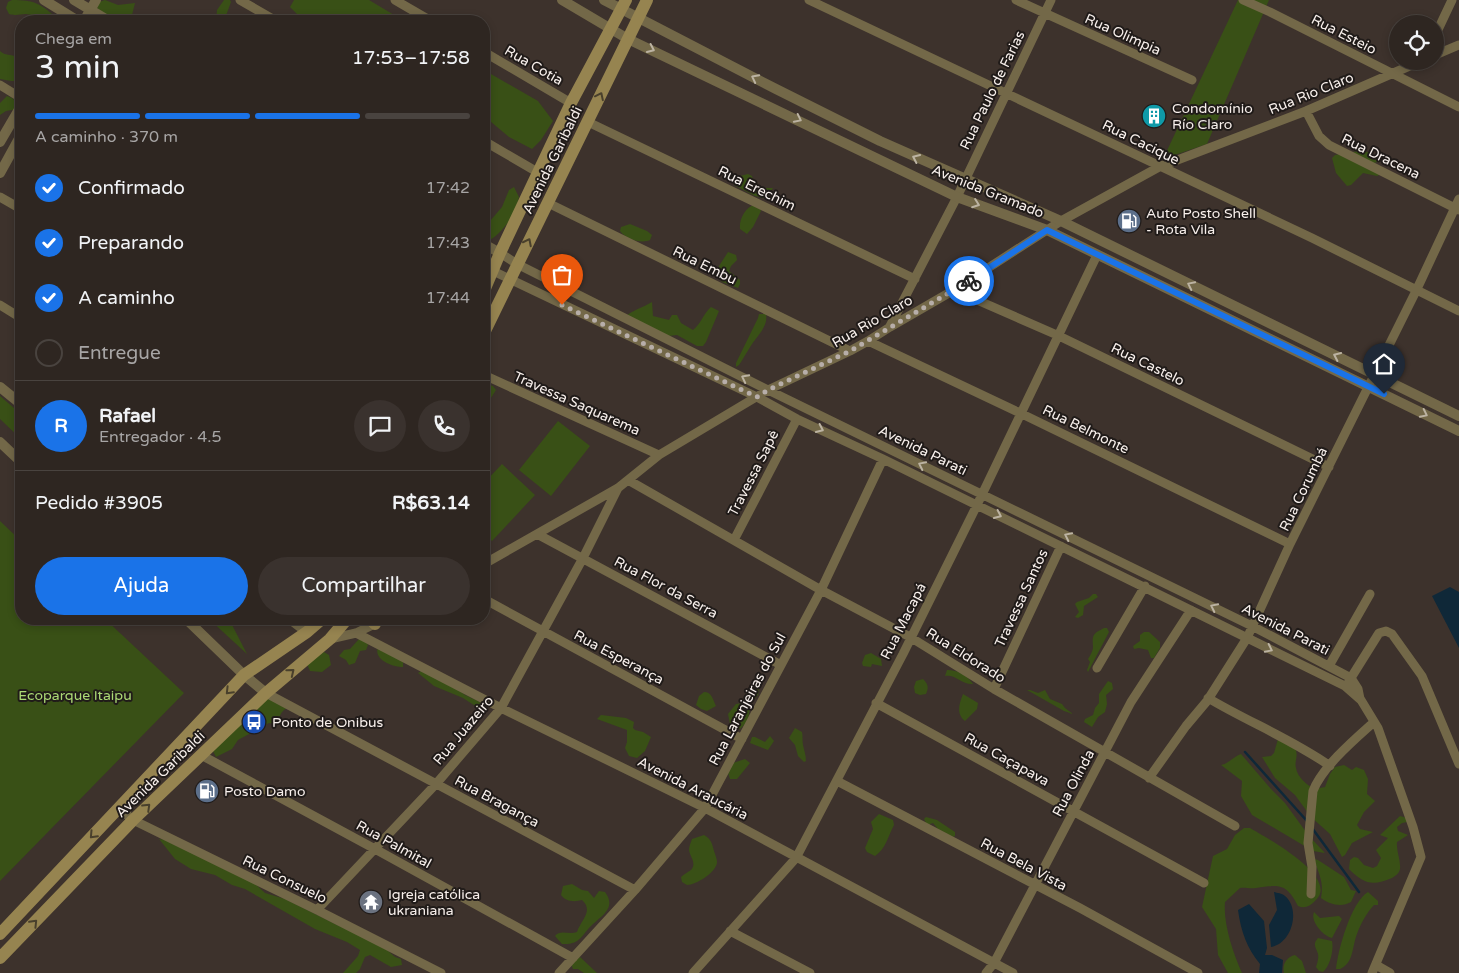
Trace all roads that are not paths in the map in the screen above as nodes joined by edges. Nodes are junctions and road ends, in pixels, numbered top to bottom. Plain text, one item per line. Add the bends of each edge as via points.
1 (44, 0) edge
2 (96, 0) edge
3 (240, 0) edge
4 (395, 0) edge
5 (562, 0) edge
6 (604, 0) edge
7 (647, 0) edge
8 (809, 0) edge
9 (1016, 0) edge
10 (1051, 0) edge
11 (1243, 0) edge
12 (1452, 0) edge
13 (78, 1) edge
14 (623, 5) edge
15 (90, 10) junction
16 (1044, 14) junction
17 (66, 15) edge
18 (74, 15) edge
19 (87, 15) edge
20 (99, 15) edge
21 (266, 15) edge
22 (421, 15) edge
23 (1444, 17) edge
24 (638, 18) junction
25 (610, 29) junction
26 (628, 39) junction
27 (1459, 45) edge
28 (1444, 51) edge
29 (490, 56) edge
30 (1402, 70) edge
31 (1393, 74) junction
32 (1192, 80) dead end
33 (0, 85) edge
34 (776, 89) junction
35 (15, 94) edge
36 (1006, 94) junction
37 (571, 103) junction
38 (770, 106) junction
39 (1459, 108) edge
40 (1306, 111) junction
41 (15, 116) edge
42 (588, 122) junction
43 (880, 141) junction
44 (0, 142) edge
45 (490, 144) edge
46 (15, 146) edge
47 (874, 157) junction
48 (1159, 167) junction
49 (0, 173) edge
50 (539, 173) junction
51 (964, 180) junction
52 (0, 197) edge
53 (957, 197) junction
54 (1459, 199) edge
55 (548, 203) junction
56 (15, 206) edge
57 (1457, 209) edge
58 (1061, 221) junction
59 (1047, 230) junction
60 (490, 247) edge
61 (500, 253) junction
62 (1097, 254) junction
63 (517, 264) junction
64 (490, 266) edge
65 (490, 269) edge
66 (509, 280) junction
67 (915, 280) junction
68 (954, 290) junction
69 (1416, 290) junction
70 (0, 305) edge
71 (1459, 311) edge
72 (15, 314) edge
73 (490, 320) edge
74 (890, 327) junction
75 (1057, 335) junction
76 (868, 341) junction
77 (850, 351) junction
78 (1375, 374) junction
79 (490, 378) edge
80 (1368, 386) junction
81 (0, 387) edge
82 (768, 390) junction
83 (757, 397) junction
84 (15, 399) edge
85 (1020, 413) junction
86 (1459, 416) edge
87 (797, 419) junction
88 (1459, 431) edge
89 (0, 442) edge
90 (659, 455) junction
91 (15, 456) edge
92 (883, 459) junction
93 (1329, 467) junction
94 (628, 480) junction
95 (618, 488) junction
96 (982, 494) junction
97 (976, 506) junction
98 (537, 534) junction
99 (734, 540) junction
100 (1290, 544) junction
101 (1061, 546) junction
102 (583, 558) junction
103 (490, 561) edge
104 (1145, 586) junction
105 (821, 590) junction
106 (1370, 594) dead end
107 (490, 602) edge
108 (1191, 610) junction
109 (192, 625) edge
110 (298, 625) edge
111 (315, 625) edge
112 (343, 625) edge
113 (370, 625) edge
114 (1252, 626) junction
115 (307, 632) junction
116 (356, 633) junction
117 (543, 633) junction
118 (910, 637) junction
119 (1247, 638) junction
120 (330, 639) junction
121 (314, 654) junction
122 (781, 665) junction
123 (1330, 666) junction
124 (1097, 668) dead end
125 (244, 675) junction
126 (1351, 678) junction
127 (1345, 686) junction
128 (994, 689) junction
129 (266, 693) junction
130 (1208, 698) junction
131 (1361, 700) junction
132 (876, 703) junction
133 (501, 708) junction
134 (1374, 722) junction
135 (742, 738) junction
136 (1105, 752) junction
137 (202, 755) junction
138 (1459, 764) edge
139 (1330, 766) junction
140 (1149, 778) junction
141 (837, 781) junction
142 (436, 784) junction
143 (119, 808) junction
144 (705, 808) junction
145 (1073, 811) junction
146 (133, 820) junction
147 (1235, 826) dead end
148 (375, 849) junction
149 (796, 858) junction
150 (1204, 883) dead end
151 (1036, 886) junction
152 (635, 890) junction
153 (1311, 894) dead end
154 (317, 910) junction
155 (730, 931) junction
156 (0, 934) edge
157 (0, 958) edge
158 (573, 958) junction
159 (994, 963) junction
160 (1374, 969) edge
161 (441, 973) edge
162 (560, 973) edge
163 (692, 973) edge
164 (810, 973) edge
165 (986, 973) edge
166 (1013, 973) edge
167 (1198, 973) edge
168 (1390, 973) edge

1 - 17 street
2 - 15 street
3 - 21 street
4 - 22 street
5 - 25 street, Avenida Gramado
6 - 14 street, Avenida Gramado
7 - 24 main road, Avenida Garibaldi
8 - 36 street, Rua Cacique
9 - 16 street, Rua Olimpia
10 - 16 street, Rua Paulo de Farias
11 - 31 street, Rua Esteio
12 - 23 street
13 - 15 street
13 - 18 street
14 - 24 street, Avenida Gramado
14 - 25 main road, Avenida Garibaldi
15 - 19 street
15 - 20 street
16 - 32 street, Rua Olimpia
16 - 36 street, Rua Paulo de Farias
24 - 26 main road, Avenida Garibaldi
34 -> 24 street, Avenida Gramado
25 - 26 street, Avenida Gramado
25 - 37 main road, Avenida Garibaldi
26 -> 38 street, Avenida Gramado
42 -> 26 main road, Avenida Garibaldi
27 - 28 street
29 - 37 street, Rua Cotia
30 - 31 street, Rua Rio Claro
31 - 39 street, Rua Esteio
31 - 40 street, Rua Rio Claro
33 - 35 street
34 - 38 street
34 - 43 street, Avenida Gramado
36 - 48 street, Rua Cacique
36 - 51 street, Rua Paulo de Farias
37 - 50 main road, Avenida Garibaldi
38 -> 47 street, Avenida Gramado
40 - 48 street, Rua Rio Claro
40 - 57 street, Rua Dracena via 1319,136 1329,145
41 - 44 street
42 - 55 main road, Avenida Garibaldi
42 - 67 street, Rua Erechim
43 - 47 street
51 -> 43 street, Avenida Gramado
45 - 50 street
46 - 49 street
47 - 53 street, Avenida Gramado
48 - 58 street, Rua Rio Claro
48 - 69 street, Rua Cacique
50 - 61 main road, Avenida Garibaldi
51 - 53 street, Rua Paulo de Farias
51 - 58 street, Avenida Gramado
52 - 56 street
53 -> 59 street, Avenida Gramado
53 - 67 street, Rua Paulo de Farias
54 - 57 street, Rua Corumbá
63 -> 55 main road, Avenida Garibaldi
55 - 77 street, Rua Embu
57 - 69 street, Rua Corumbá
58 - 59 street, Rua Rio Claro
78 -> 58 street, Avenida Gramado
59 - 62 street, Avenida Gramado
59 - 68 street, Rua Rio Claro
60 - 61 street, Avenida Parati
61 - 63 street, Avenida Parati
61 - 64 main road, Avenida Garibaldi
62 - 75 street, Rua Macapá
62 - 80 street, Avenida Gramado
63 - 66 main road, Avenida Garibaldi
82 -> 63 street, Avenida Parati
65 - 66 street, Avenida Parati
66 - 73 main road, Avenida Garibaldi
66 - 83 street, Avenida Parati
67 - 74 street, Rua Paulo de Farias
68 - 74 street, Rua Rio Claro
68 - 75 street, Rua Castelo
69 - 71 street, Rua Cacique
69 - 78 street, Rua Corumbá
70 - 72 street
74 - 76 street, Rua Rio Claro
75 - 85 street, Rua Macapá
75 - 93 street, Rua Castelo
76 - 77 street, Rua Rio Claro
76 - 85 street, Rua Belmonte
77 - 82 street, Rua Rio Claro
78 - 80 street, Rua Corumbá
78 - 86 street, Avenida Gramado
79 - 90 street, Travessa Saquarema
80 -> 88 street, Avenida Gramado
80 - 93 street, Rua Corumbá
81 - 84 street
82 - 83 street, Rua Rio Claro
96 -> 82 street, Avenida Parati
83 - 87 street, Avenida Parati
83 - 90 street, Rua Rio Claro
85 - 96 street, Rua Macapá
85 - 100 street, Rua Belmonte
87 -> 92 street, Avenida Parati
87 - 99 street, Travessa Sapê
89 - 91 street
90 - 94 street, Rua Rio Claro
92 - 97 street, Avenida Parati
92 - 105 street, Rua Laranjeiras do Sul
93 - 100 street, Rua Corumbá
94 - 95 street, Rua Rio Claro
94 - 99 street, Rua Eldorado
95 - 98 street, Rua Rio Claro
95 - 102 street, Rua Juazeiro
96 - 97 street, Rua Macapá
114 -> 96 street, Avenida Parati
97 -> 101 street, Avenida Parati
97 - 118 street, Rua Macapá
98 - 102 street, Rua Flor da Serra
98 - 103 street, Rua Rio Claro
99 - 105 street, Rua Eldorado
100 - 114 street, Rua Corumbá
101 - 104 street, Avenida Parati
101 - 128 street, Travessa Santos
102 - 117 street, Rua Juazeiro
102 - 122 street, Rua Flor da Serra
104 - 108 street, Avenida Parati
104 - 124 street
105 - 118 street, Rua Eldorado
105 - 122 street, Rua Laranjeiras do Sul
106 - 123 street
107 - 117 street, Rua Esperança
108 - 119 street, Avenida Parati
108 - 136 street, Rua Olinda via 1131,702
109 - 125 street
110 - 115 street
111 - 115 main road, Avenida Garibaldi
112 - 120 main road, Avenida Garibaldi
113 - 116 street
114 - 119 street, Rua Corumbá
114 - 123 street, Avenida Parati
115 - 121 main road via 314,644
115 - 125 main road, Avenida Garibaldi
116 - 120 street
116 - 133 street, Avenida Araucária
117 - 133 street, Rua Juazeiro
117 - 135 street, Rua Esperança
118 - 128 street, Rua Eldorado
118 - 132 street, Rua Macapá
119 -> 127 street, Avenida Parati
119 - 130 street, Rua Corumbá
120 - 121 main road, Avenida Garibaldi
129 -> 121 main road, Avenida Garibaldi
122 - 135 street, Rua Laranjeiras do Sul
123 - 126 street, Avenida Parati
125 - 129 street
125 -> 143 main road, Avenida Garibaldi
126 - 127 street
126 - 131 street
126 - 138 street via 1379,633 1386,631 1392,634 1422,676
127 - 131 street, Avenida Parati
128 - 136 street, Rua Eldorado
129 - 137 main road, Avenida Garibaldi
129 - 142 street, Rua Bragança
130 - 139 street via 1302,747
130 - 140 street, Rua Corumbá
131 - 134 street
132 - 141 street, Rua Macapá
132 - 145 street, Rua Caçapava
133 - 142 street, Rua Juazeiro
133 - 144 street, Avenida Araucária
134 - 139 street
134 - 160 street via 1421,857
135 - 144 street, Rua Laranjeiras do Sul
136 - 140 street, Rua Eldorado
136 - 145 street, Rua Olinda
146 -> 137 main road, Avenida Garibaldi
137 - 148 street, Rua Palmital
139 - 153 street via 1315,784 1311,801 1308,843 1312,867
140 - 147 street, Rua Eldorado
141 - 149 street, Rua Macapá
141 - 151 street, Rua Bela Vista
142 - 148 street, Rua Juazeiro
142 - 152 street, Rua Bragança
143 - 146 street, Rua Consuelo
143 -> 156 main road, Avenida Garibaldi
144 - 149 street, Avenida Araucária
144 - 152 street, Rua Laranjeiras do Sul
145 - 150 street, Rua Caçapava
145 - 151 street, Rua Olinda
146 - 154 street, Rua Consuelo
157 -> 146 main road, Avenida Garibaldi
148 - 154 street, Rua Juazeiro
148 - 158 street, Rua Palmital
149 - 155 street, Rua Macapá
149 - 159 street, Avenida Araucária
151 - 159 street, Rua Olinda
151 - 167 street, Rua Bela Vista
152 - 158 street, Rua Laranjeiras do Sul
154 - 161 street, Rua Consuelo
155 - 163 street, Rua Macapá
155 - 164 street
158 - 162 street, Rua Laranjeiras do Sul
159 - 165 street, Rua Olinda
159 - 166 street, Avenida Araucária
160 - 168 street

